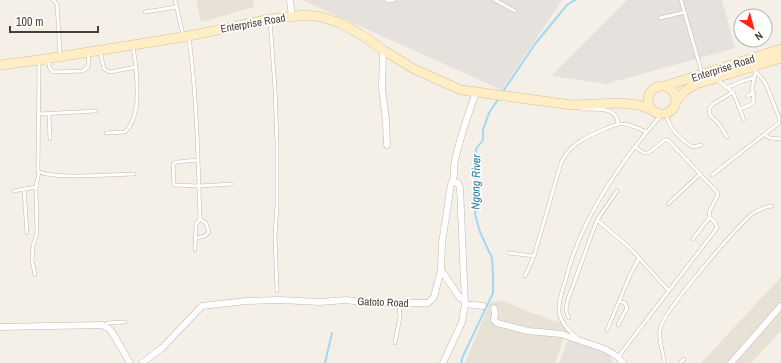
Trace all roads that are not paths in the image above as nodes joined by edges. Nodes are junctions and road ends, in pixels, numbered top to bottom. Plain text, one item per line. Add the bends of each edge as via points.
1 (53, 0) edge
2 (175, 0) edge
3 (290, 0) edge
4 (386, 0) edge
5 (394, 0) edge
6 (495, 0) edge
7 (682, 0) edge
8 (176, 7) junction
9 (515, 11) dead end
10 (145, 12) dead end
11 (685, 12) junction
12 (292, 17) junction
13 (660, 18) dead end
14 (270, 19) junction
15 (186, 36) junction
16 (133, 45) junction
17 (781, 49) edge
18 (99, 50) junction
19 (383, 50) junction
20 (89, 52) junction
21 (60, 57) junction
22 (781, 58) edge
23 (43, 60) junction
24 (0, 65) edge
25 (136, 67) junction
26 (756, 68) junction
27 (702, 74) junction
28 (716, 78) junction
29 (753, 78) junction
30 (664, 86) junction
31 (728, 87) junction
32 (476, 92) junction
33 (650, 92) junction
34 (733, 92) junction
35 (754, 93) junction
36 (747, 96) dead end
37 (676, 100) junction
38 (620, 104) junction
39 (572, 105) junction
40 (650, 109) junction
41 (740, 109) junction
42 (96, 111) dead end
43 (39, 114) junction
44 (49, 114) junction
45 (664, 114) junction
46 (744, 120) dead end
47 (618, 124) junction
48 (646, 132) junction
49 (106, 133) dead end
50 (765, 135) junction
51 (727, 137) dead end
52 (50, 139) dead end
53 (781, 139) edge
54 (387, 145) dead end
55 (701, 145) dead end
56 (635, 147) junction
57 (198, 160) junction
58 (39, 172) junction
59 (134, 174) dead end
60 (700, 174) junction
61 (712, 175) dead end
62 (454, 182) junction
63 (232, 184) dead end
64 (199, 186) junction
65 (36, 187) junction
66 (24, 189) junction
67 (14, 191) dead end
68 (618, 191) dead end
69 (668, 204) dead end
70 (772, 206) dead end
71 (709, 217) junction
72 (200, 219) junction
73 (597, 220) junction
74 (27, 233) dead end
75 (195, 238) junction
76 (692, 239) dead end
77 (195, 250) dead end
78 (509, 253) dead end
79 (534, 256) junction
80 (639, 258) junction
81 (441, 270) junction
82 (35, 275) dead end
83 (525, 276) dead end
84 (277, 291) dead end
85 (669, 291) junction
86 (619, 301) junction
87 (464, 302) junction
88 (399, 304) junction
89 (483, 306) dead end
90 (781, 306) edge
91 (494, 308) dead end
92 (569, 318) dead end
93 (125, 322) dead end
94 (618, 325) dead end
95 (104, 326) junction
96 (0, 327) edge
97 (607, 330) dead end
98 (578, 340) junction
99 (395, 343) dead end
100 (618, 357) junction
101 (684, 359) dead end
102 (130, 363) edge
103 (142, 363) edge
104 (443, 363) edge
105 (623, 363) edge
106 (664, 363) edge
107 (680, 363) edge
108 (731, 363) edge

1 - 21 lane via 57,4
2 - 8 lane
3 - 12 street
4 - 5 lane
6 - 9 lane
7 - 11 lane
8 - 10 lane
8 - 15 lane
11 - 13 lane
11 - 27 lane
12 - 14 main road, Enterprise Road
12 - 19 main road, Enterprise Road via 322,17 340,23
14 - 15 main road, Enterprise Road
14 - 84 lane via 277,143
15 - 16 main road, Enterprise Road
15 - 57 lane via 193,68
16 - 18 main road, Enterprise Road
16 - 25 lane
17 - 27 main road, Enterprise Road
18 - 20 main road, Enterprise Road
18 - 25 lane via 102,66 106,71
19 - 32 main road, Enterprise Road via 442,82 461,90
19 - 54 street via 382,88
20 - 21 main road, Enterprise Road
20 - 23 lane via 88,67 83,71 54,72
21 - 23 main road, Enterprise Road
22 - 26 main road, Enterprise Road
23 - 24 main road, Enterprise Road
23 - 43 lane
25 - 49 lane via 137,101 132,122 125,132
26 - 28 main road, Enterprise Road
26 - 29 lane
26 - 50 lane via 765,82 779,117 778,125
27 - 30 main road, Enterprise Road
28 - 31 lane
28 - 37 main road, Enterprise Road via 689,87
29 - 31 lane
29 - 35 lane
30 - 33 main road via 655,87
30 - 37 main road via 673,91
31 - 34 lane
32 - 39 main road, Enterprise Road
32 - 62 street, Gatoto Road via 454,161
33 - 38 main road
33 - 40 main road
34 - 41 lane
34 - 51 lane via 709,109 710,115
35 - 36 lane
35 - 41 lane via 754,102
37 - 45 main road via 672,110
38 - 39 main road
38 - 40 main road
39 - 47 lane via 580,109 613,112
40 - 45 main road
41 - 46 lane
42 - 44 lane
43 - 44 lane
43 - 58 lane
44 - 52 lane
45 - 48 lane
45 - 55 lane via 669,124 685,141 693,147
47 - 48 lane
47 - 79 lane via 588,136 564,156
48 - 56 lane
50 - 53 lane
50 - 61 lane
56 - 60 lane via 648,153 668,140
56 - 98 lane via 591,214 568,270 559,312
57 - 64 lane
57 - 64 lane via 174,162 172,166 174,185
58 - 59 lane via 60,176
58 - 65 lane
60 - 69 lane
60 - 71 lane via 718,194
62 - 81 street, Gatoto Road via 451,184 442,243
62 - 87 street via 458,183 460,188
63 - 64 lane
64 - 72 lane
65 - 66 lane
65 - 82 lane via 38,233 33,246 32,260
66 - 67 lane
66 - 74 lane
68 - 73 lane
70 - 106 lane via 764,207 752,215 727,240 679,298 660,329
71 - 76 lane
71 - 85 lane via 717,228
72 - 75 lane via 196,224
72 - 75 lane via 206,223 209,232 205,236
73 - 80 lane
73 - 92 lane via 567,302 566,311
75 - 77 lane
78 - 79 lane
79 - 83 lane
80 - 85 lane
80 - 86 lane
81 - 87 street
81 - 88 street, Gatoto Road via 434,297 430,302
85 - 100 lane
86 - 94 lane via 625,303 627,308
86 - 97 lane
87 - 89 street
87 - 104 street via 462,322
88 - 99 lane via 400,317
88 - 103 street, Gatoto Road via 346,300 280,300 202,306 162,348
90 - 108 street
91 - 98 street via 494,320 497,323 528,331 561,334
93 - 95 lane via 107,323
95 - 96 street
95 - 102 street via 112,332
98 - 100 street via 605,349
100 - 105 street
101 - 107 lane

